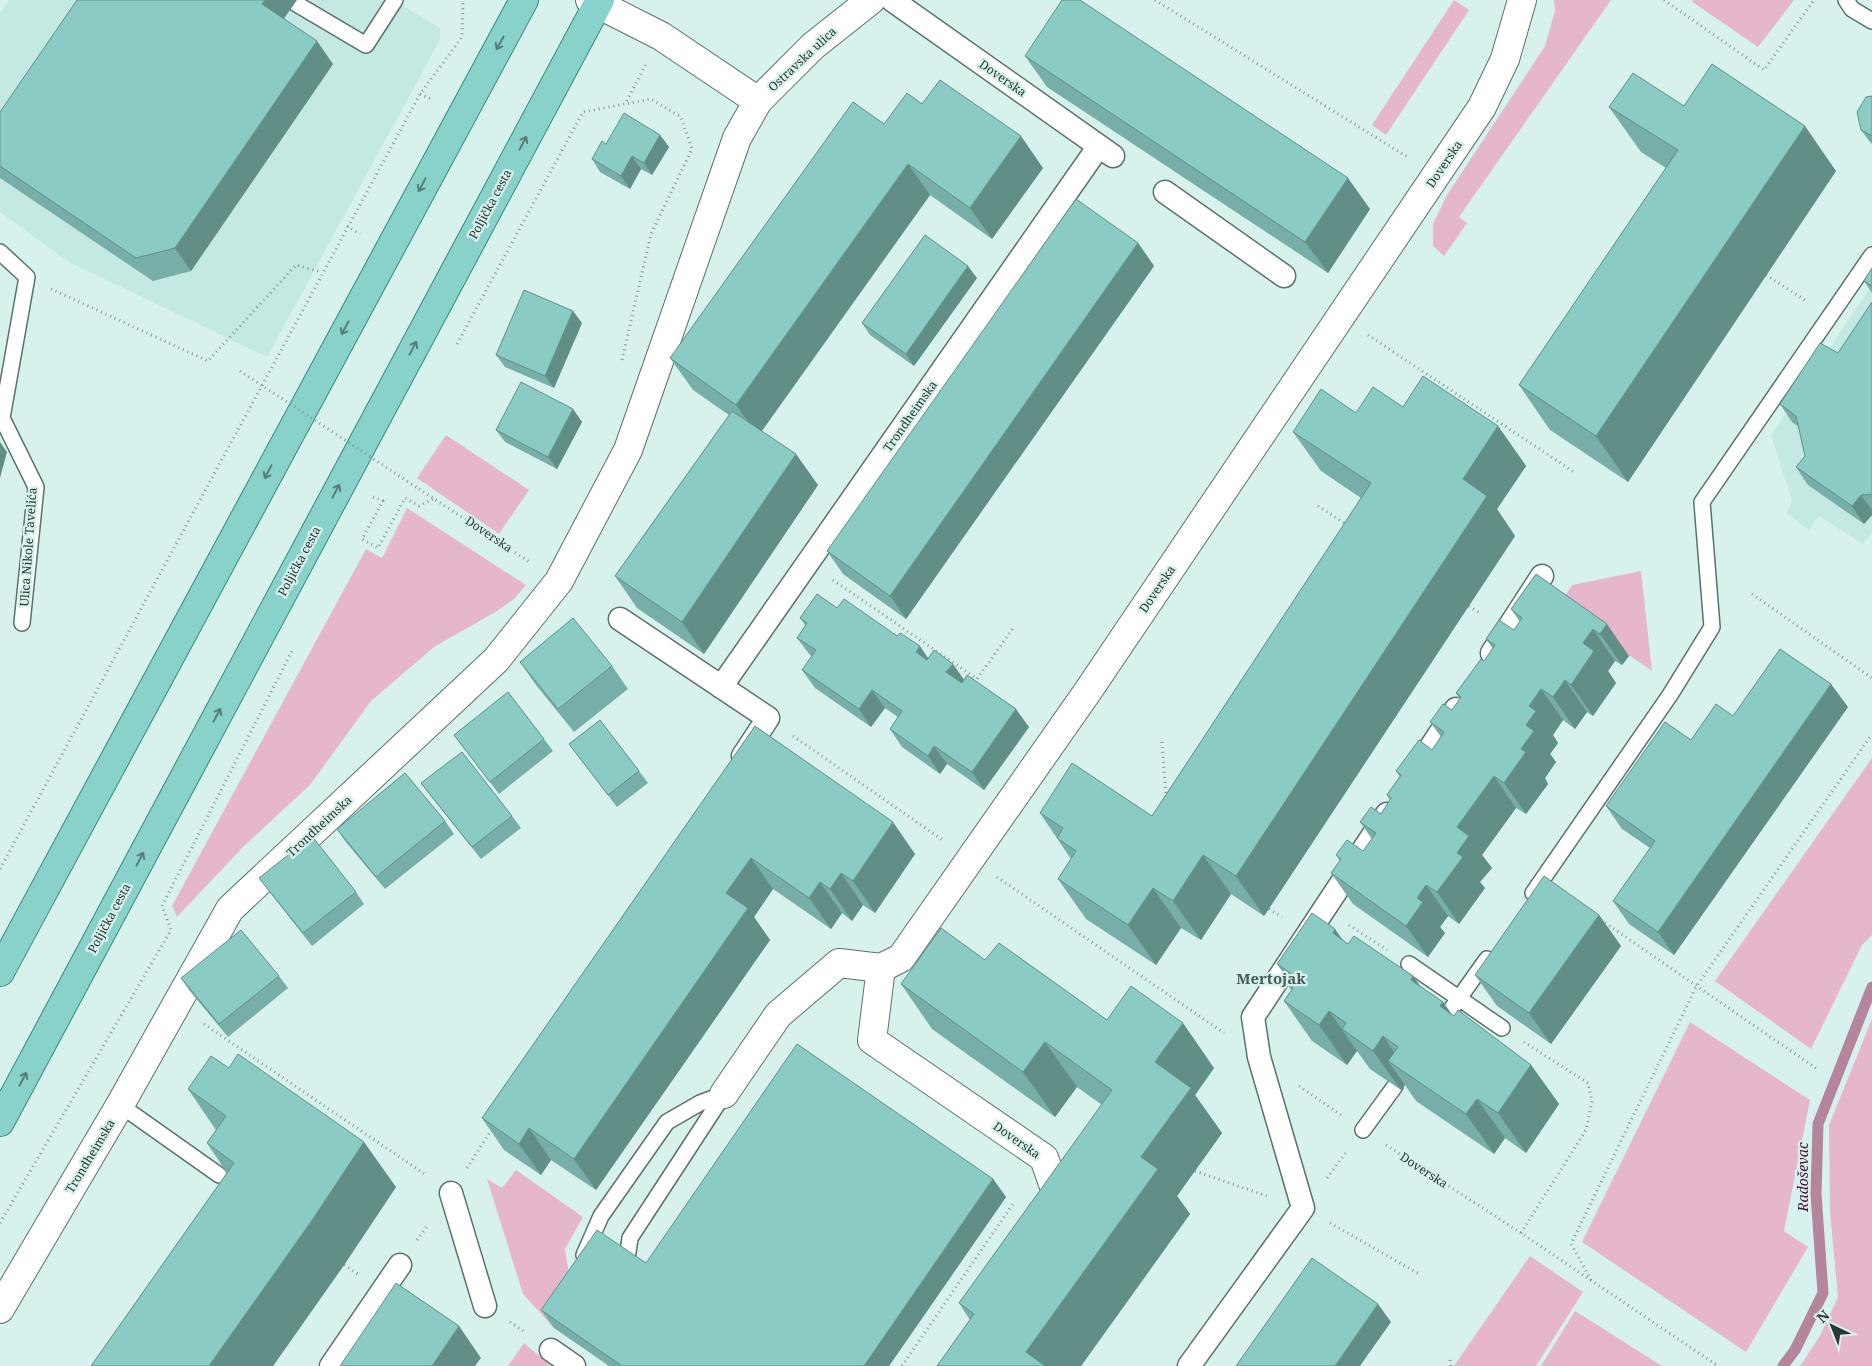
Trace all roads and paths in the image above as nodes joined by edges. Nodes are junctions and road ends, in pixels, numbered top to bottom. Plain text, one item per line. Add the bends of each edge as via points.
1 (395, 0) edge
2 (463, 0) edge
3 (524, 0) edge
4 (871, 0) edge
5 (892, 0) edge
6 (1155, 0) edge
7 (1522, 0) edge
8 (1664, 0) edge
9 (1814, 0) edge
10 (1846, 0) edge
11 (596, 1) edge
12 (295, 3) dead end
13 (1872, 21) edge
14 (661, 36) junction
15 (420, 94) junction
16 (758, 101) junction
17 (438, 103) dead end
18 (625, 104) junction
19 (1106, 151) joint
20 (1436, 175) junction
21 (1165, 192) edge
22 (347, 226) junction
23 (365, 237) dead end
24 (0, 252) edge
25 (1872, 255) edge
26 (322, 272) junction
27 (1766, 274) dead end
28 (1284, 276) dead end
29 (27, 277) junction
30 (1342, 317) junction
31 (1829, 317) junction
32 (454, 348) dead end
33 (621, 364) dead end
34 (240, 371) dead end
35 (392, 462) dead end
36 (388, 471) dead end
37 (1574, 472) edge
38 (378, 488) dead end
39 (373, 497) junction
40 (436, 498) junction
41 (369, 504) dead end
42 (1318, 506) edge
43 (1350, 527) edge
44 (1542, 576) edge
45 (559, 581) junction
46 (1752, 594) dead end
47 (860, 599) edge
48 (620, 619) edge
49 (22, 623) dead end
50 (1013, 628) dead end
51 (298, 640) dead end
52 (1872, 678) edge
53 (721, 687) junction
54 (768, 718) junction
55 (1872, 734) edge
56 (1162, 742) dead end
57 (729, 776) edge
58 (1166, 801) edge
59 (972, 860) junction
60 (0, 869) edge
61 (1526, 903) edge
62 (1325, 909) junction
63 (1596, 916) edge
64 (1493, 950) edge
65 (1409, 964) joint
66 (881, 968) junction
67 (0, 972) edge
68 (1696, 987) junction
69 (1459, 998) junction
70 (177, 1006) junction
71 (1442, 1022) edge
72 (1502, 1028) joint
73 (1259, 1057) junction
74 (1817, 1069) dead end
75 (1395, 1086) edge
76 (724, 1094) junction
77 (120, 1105) junction
78 (0, 1122) edge
79 (1363, 1130) junction
80 (1044, 1158) junction
81 (1195, 1171) dead end
82 (219, 1175) edge
83 (451, 1193) joint
84 (1303, 1208) junction
85 (0, 1223) edge
86 (1035, 1227) edge
87 (1522, 1233) junction
88 (627, 1259) edge
89 (400, 1265) dead end
90 (590, 1273) edge
91 (1421, 1275) dead end
92 (1592, 1280) junction
93 (485, 1306) joint
94 (0, 1309) edge
95 (551, 1350) joint
96 (1450, 1360) dead end
97 (331, 1366) edge
98 (574, 1366) edge
99 (902, 1366) edge
100 (1189, 1366) edge
101 (1451, 1366) edge
102 (1718, 1366) edge

1 - 12 lane via 366,45
2 - 15 path via 462,38
3 -> 67 main road
4 - 16 street, Ostravska ulica via 813,46
5 - 19 street, Doverska
6 - 20 path
7 - 20 street, Doverska via 1505,59 1482,107
8 - 9 path via 1764,70
10 - 13 lane via 1852,9
11 - 14 street
78 -> 11 main road, Poljička cesta
14 - 16 street
14 - 18 path
15 - 17 path
15 - 22 path
16 - 45 street, Trondheimska via 737,138 628,450
18 - 32 path via 583,112
18 - 33 path via 651,99 681,117 692,149 651,234
19 - 53 street, Trondheimska
20 - 30 street, Doverska
21 - 28 street
22 - 23 path
22 - 26 path
24 - 29 lane
25 - 31 lane
26 - 29 path via 296,265 208,361
26 - 60 path
27 - 31 path
29 - 49 lane, Ulica Nikole Tavelića via 2,418 36,487
30 - 37 path
30 - 59 street, Doverska
31 - 61 lane via 1702,502 1712,627 1670,695
34 - 40 path, Doverska, bridge
35 - 36 path
38 - 39 path
39 - 40 path via 383,501 362,539 378,548 405,498 419,506
39 - 41 path
40 - 45 path, Doverska
42 - 43 path
44 - 62 street
45 - 70 street, Trondheimska via 496,660 230,909
46 - 52 path
47 - 50 path via 977,679
48 - 53 street
51 - 85 path via 162,906 171,930
53 - 54 street
54 - 57 street
54 - 59 path, Doverska
55 - 68 path
56 - 58 path
59 - 66 street, Doverska via 901,958
59 - 73 path, Doverska
62 - 65 path
62 - 73 street via 1253,1017
63 - 68 path
64 - 69 lane
65 - 69 lane
66 - 76 street via 839,963 778,1015
66 - 80 street, Doverska via 872,1040
68 - 74 path
68 - 92 path via 1571,1244
69 - 71 lane
69 - 72 lane
70 - 77 street, Trondheimska
70 - 83 path
72 - 87 path via 1588,1083 1592,1101 1586,1130
73 - 79 path, Doverska
73 - 84 street
75 - 79 lane
76 - 88 lane via 630,1238
76 - 90 lane via 700,1103 667,1122 602,1216 583,1256
77 - 82 lane
77 - 94 street, Trondheimska
79 - 84 path
79 - 87 path, Doverska
80 - 86 street, Doverska via 1057,1195
80 - 99 path
81 - 84 path
83 - 93 street
84 - 91 path
84 - 100 street
87 - 92 path, Doverska
89 - 97 street
92 - 102 path, Doverska
93 - 95 path
95 - 98 street
96 - 101 path

